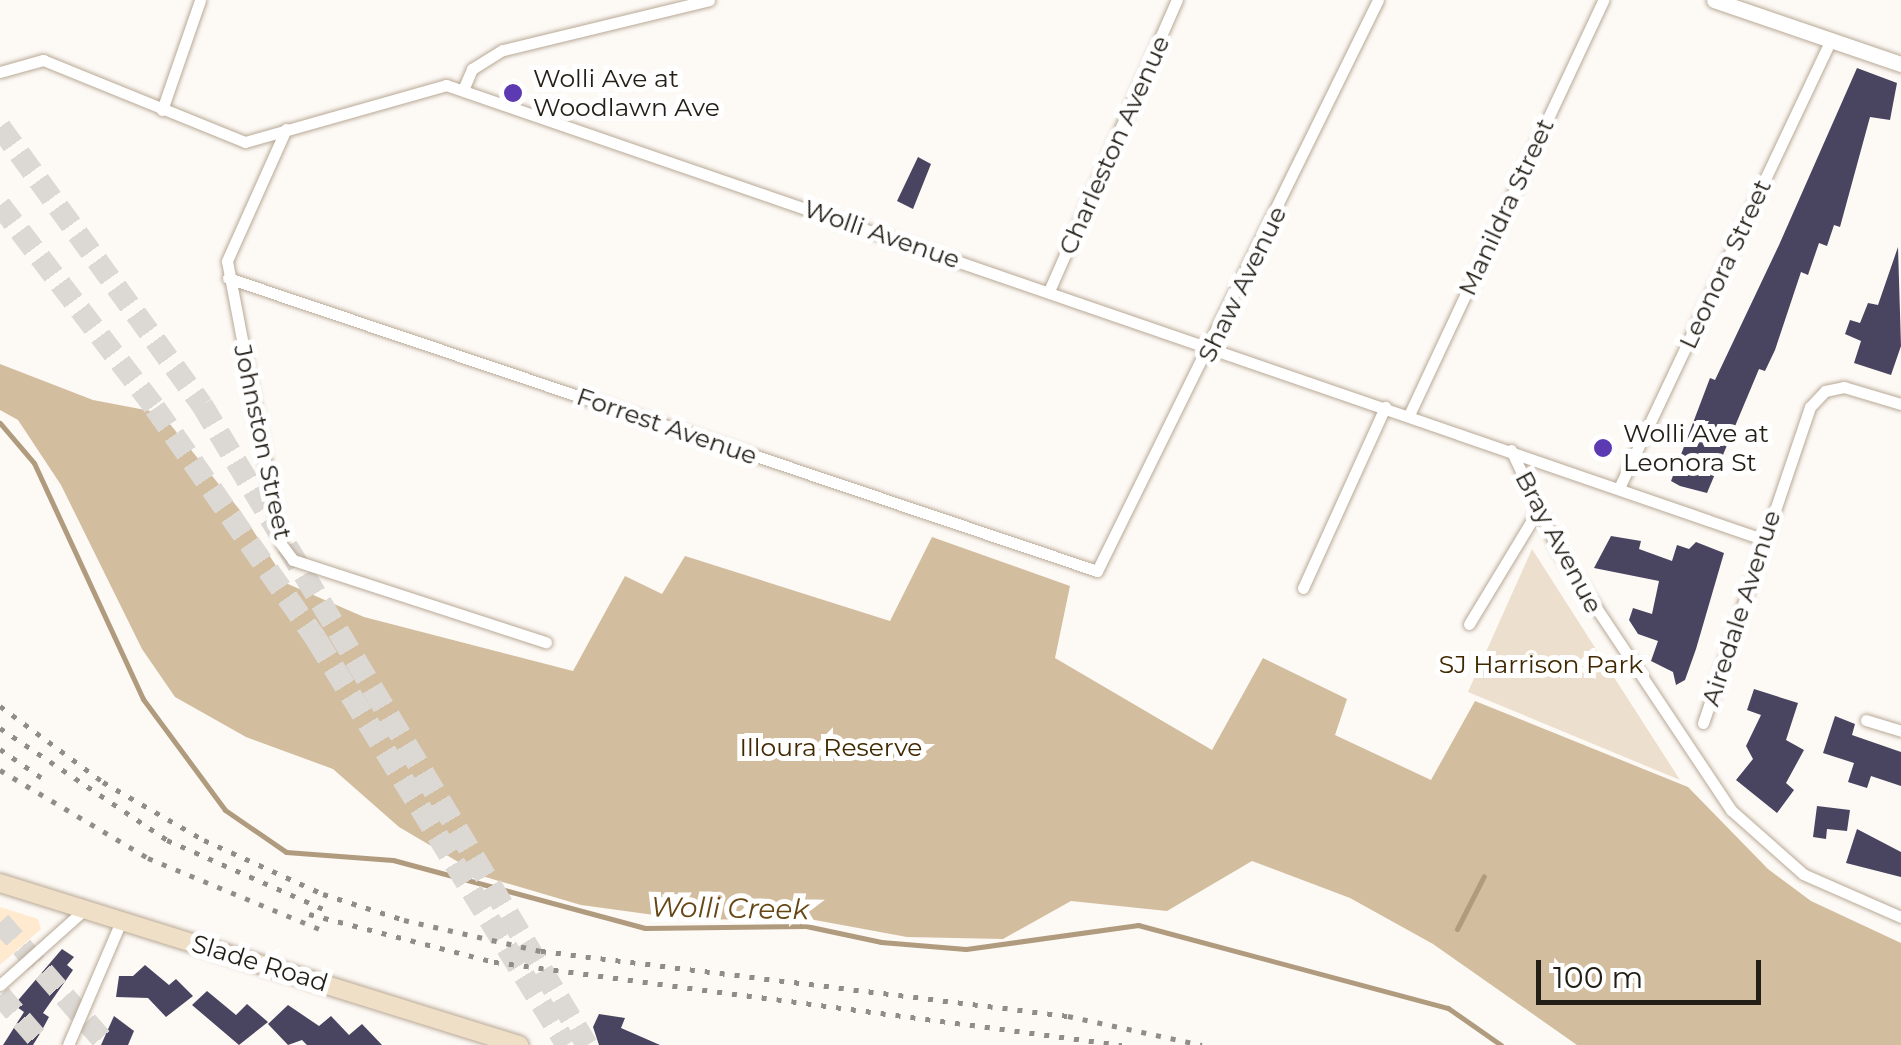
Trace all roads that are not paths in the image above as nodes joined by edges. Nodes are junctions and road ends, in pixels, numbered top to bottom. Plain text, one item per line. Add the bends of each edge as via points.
1 (200, 0) edge
2 (709, 0) edge
3 (1177, 0) edge
4 (1378, 0) edge
5 (1604, 0) edge
6 (1714, 0) edge
7 (1831, 40) junction
8 (1901, 64) edge
9 (0, 72) edge
10 (463, 90) junction
11 (162, 110) junction
12 (286, 129) junction
13 (228, 278) junction
14 (1050, 291) junction
15 (1211, 346) junction
16 (1901, 404) edge
17 (1385, 406) junction
18 (1408, 414) junction
19 (1511, 450) junction
20 (1619, 488) junction
21 (1538, 510) junction
22 (1762, 539) junction
23 (1104, 567) joint
24 (1303, 588) dead end
25 (1469, 624) dead end
26 (546, 642) dead end
27 (1866, 720) dead end
28 (1703, 723) dead end
29 (1901, 732) edge
30 (0, 882) edge
31 (85, 909) junction
32 (1901, 917) edge
33 (122, 919) junction
34 (0, 985) edge
35 (487, 1040) edge
36 (68, 1045) edge
37 (519, 1045) edge

1 - 11 street
2 - 10 street via 503,50 472,69
3 - 14 street, Charleston Avenue
4 - 15 street, Shaw Avenue
5 - 18 street, Manildra Street
6 - 7 street
7 - 8 street
7 - 20 street, Leonora Street
9 - 11 street, Wolli Avenue via 42,60
10 - 12 street, Wolli Avenue via 438,85
10 - 14 street, Wolli Avenue
11 - 12 street, Wolli Avenue via 236,141
12 - 13 street, Johnston Street via 227,261
13 - 23 street, Forrest Avenue via 1086,567
13 - 26 street, Johnston Street via 281,544 293,560
14 - 15 street, Wolli Avenue
15 - 17 street, Wolli Avenue
15 - 23 street, Shaw Avenue
16 - 22 street, Airedale Avenue via 1834,388 1816,398
17 - 18 street, Wolli Avenue
17 - 24 street
18 - 19 street, Wolli Avenue
19 - 20 street, Wolli Avenue
19 - 21 street, Bray Avenue
20 - 22 street, Wolli Avenue
21 - 25 street
21 - 32 street, Bray Avenue via 1613,640 1731,810 1802,874
22 - 28 street, Airedale Avenue
27 - 29 street
30 - 31 main road, Slade Road
31 - 33 main road, Slade Road
31 - 34 street
33 - 35 main road, Slade Road
33 - 36 street
35 - 37 main road, Slade Road

